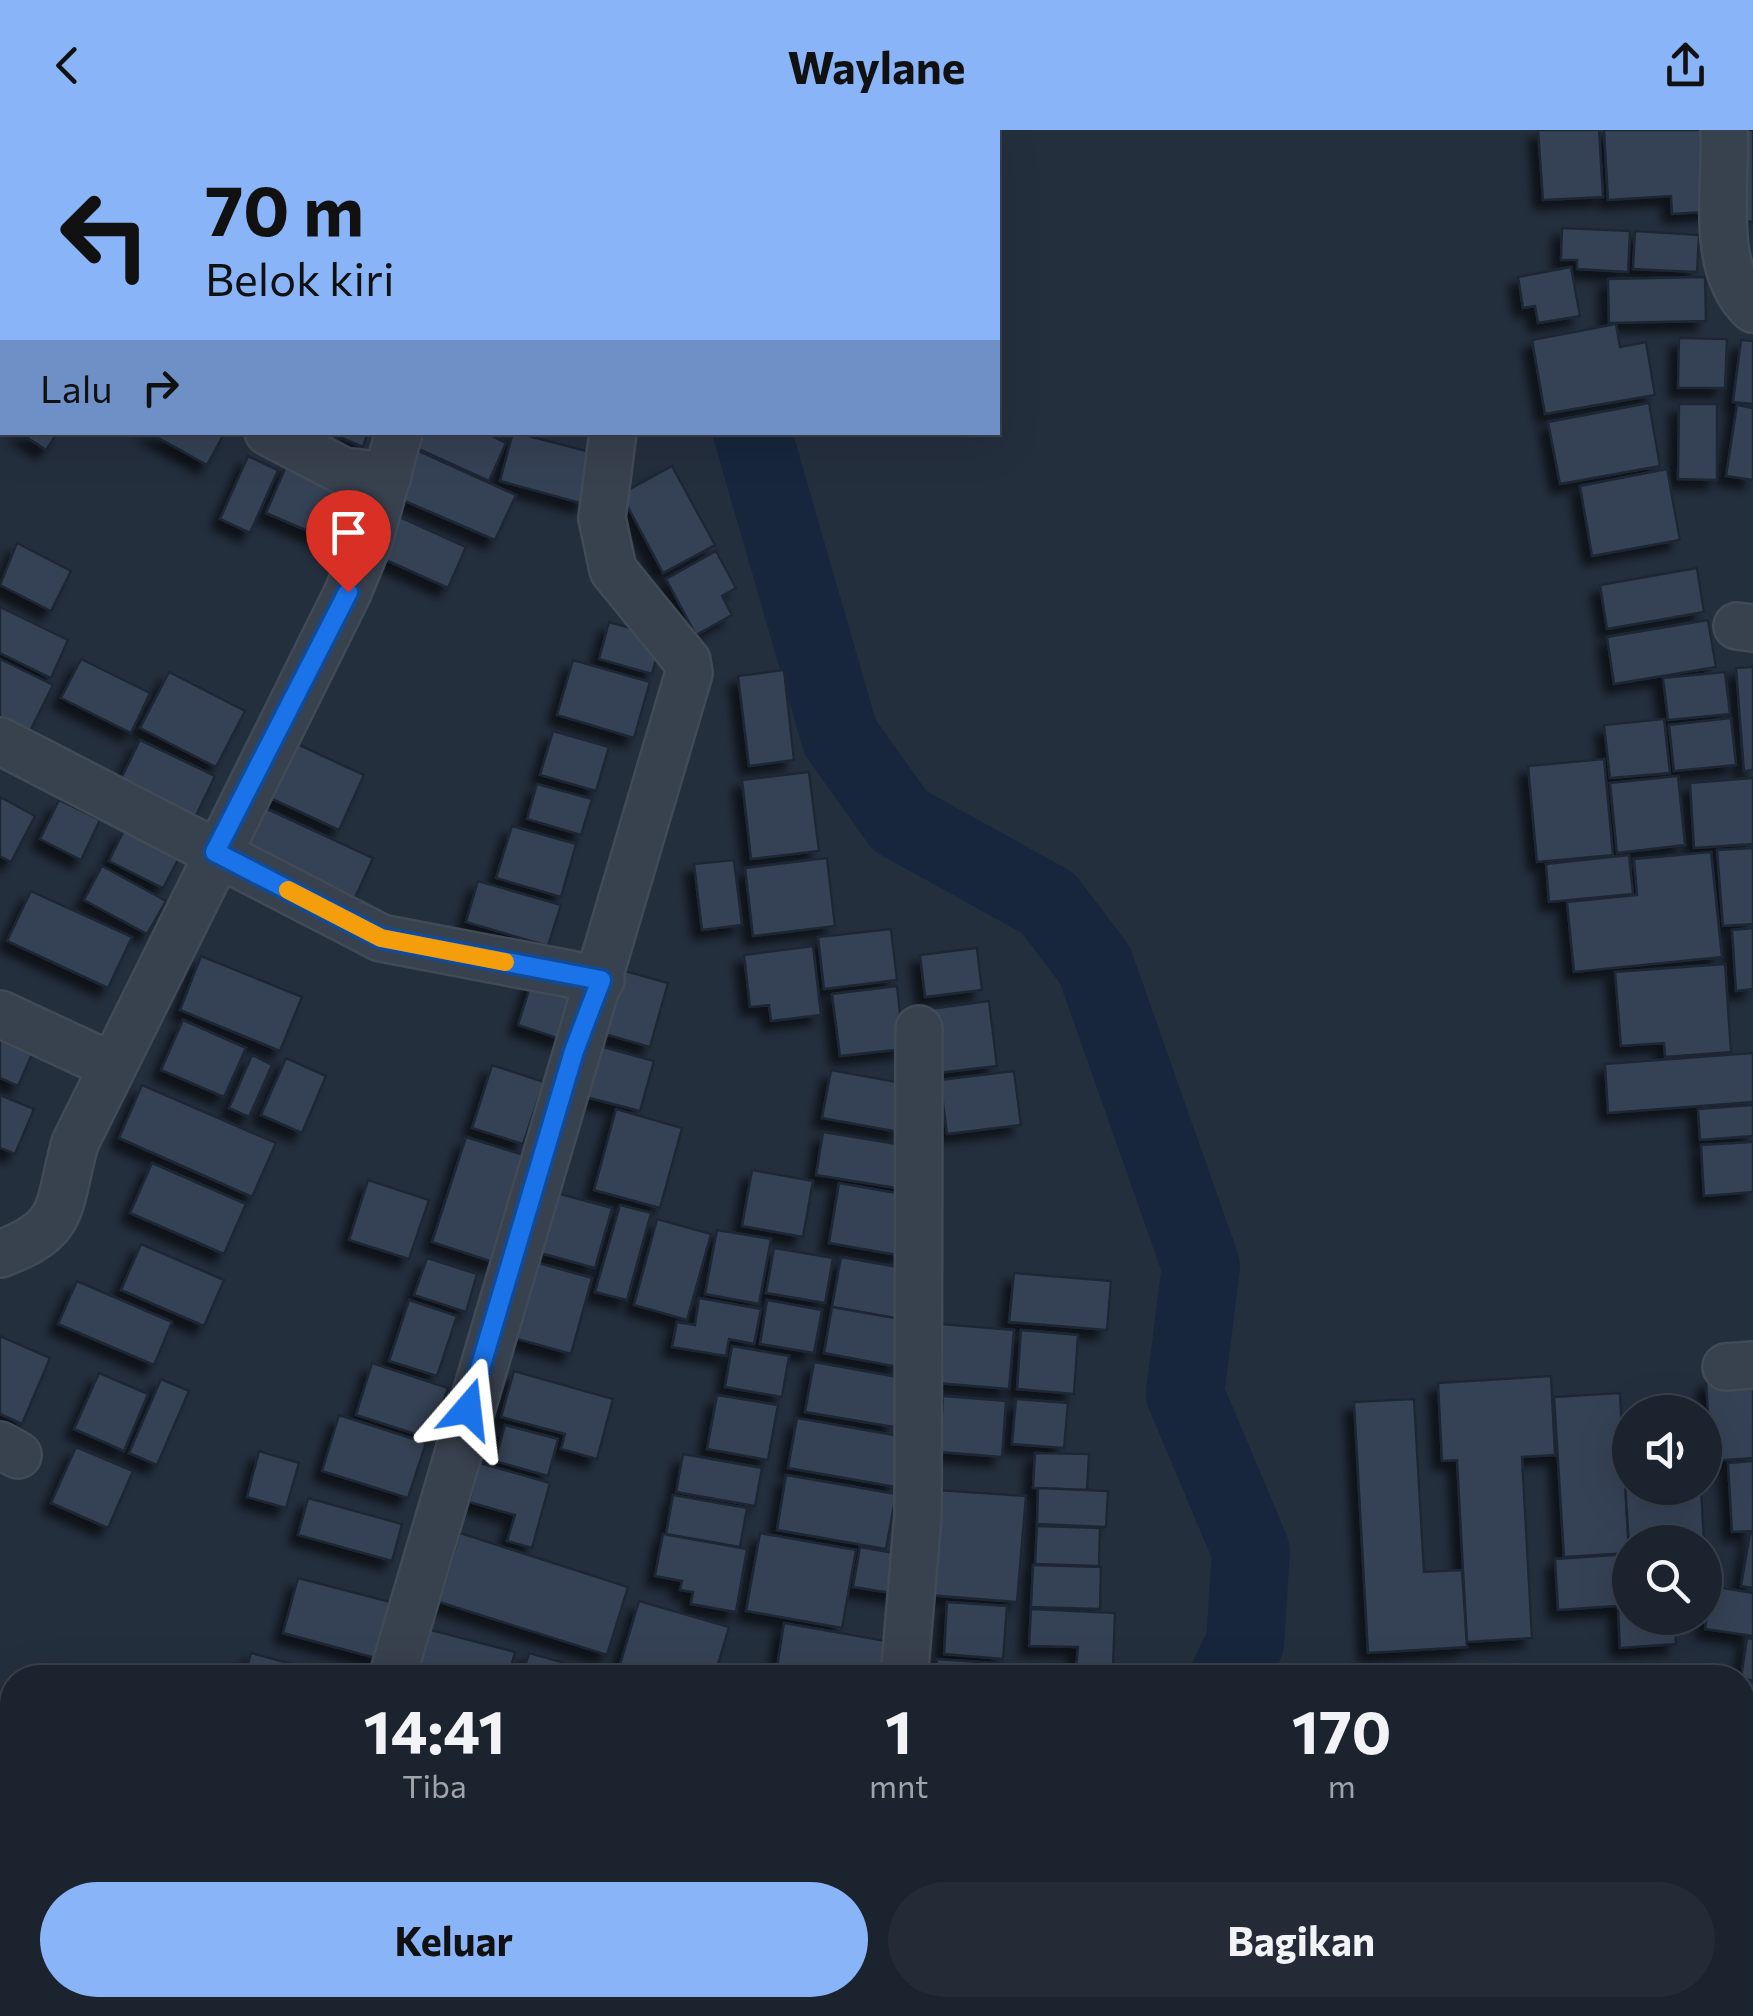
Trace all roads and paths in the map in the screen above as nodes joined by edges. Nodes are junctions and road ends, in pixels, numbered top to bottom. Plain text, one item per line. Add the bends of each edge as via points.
1 (1724, 130) edge
2 (1753, 309) edge
3 (274, 435) edge
4 (398, 435) edge
5 (613, 435) edge
6 (388, 476) junction
7 (0, 741) edge
8 (215, 852) junction
9 (601, 980) junction
10 (0, 1014) edge
11 (918, 1029) dead end
12 (112, 1066) junction
13 (0, 1254) edge
14 (396, 1665) edge
15 (905, 1665) edge

1 - 2 street via 1726,260 1732,284
3 - 6 street via 343,472
4 - 6 street
5 - 9 street via 602,518 608,555 689,673
6 - 8 street via 348,592
7 - 8 street
8 - 9 street via 381,938
8 - 12 street
9 - 14 street via 574,1051
10 - 12 street
11 - 15 street via 918,1516
12 - 13 street via 74,1143 53,1223 35,1241

